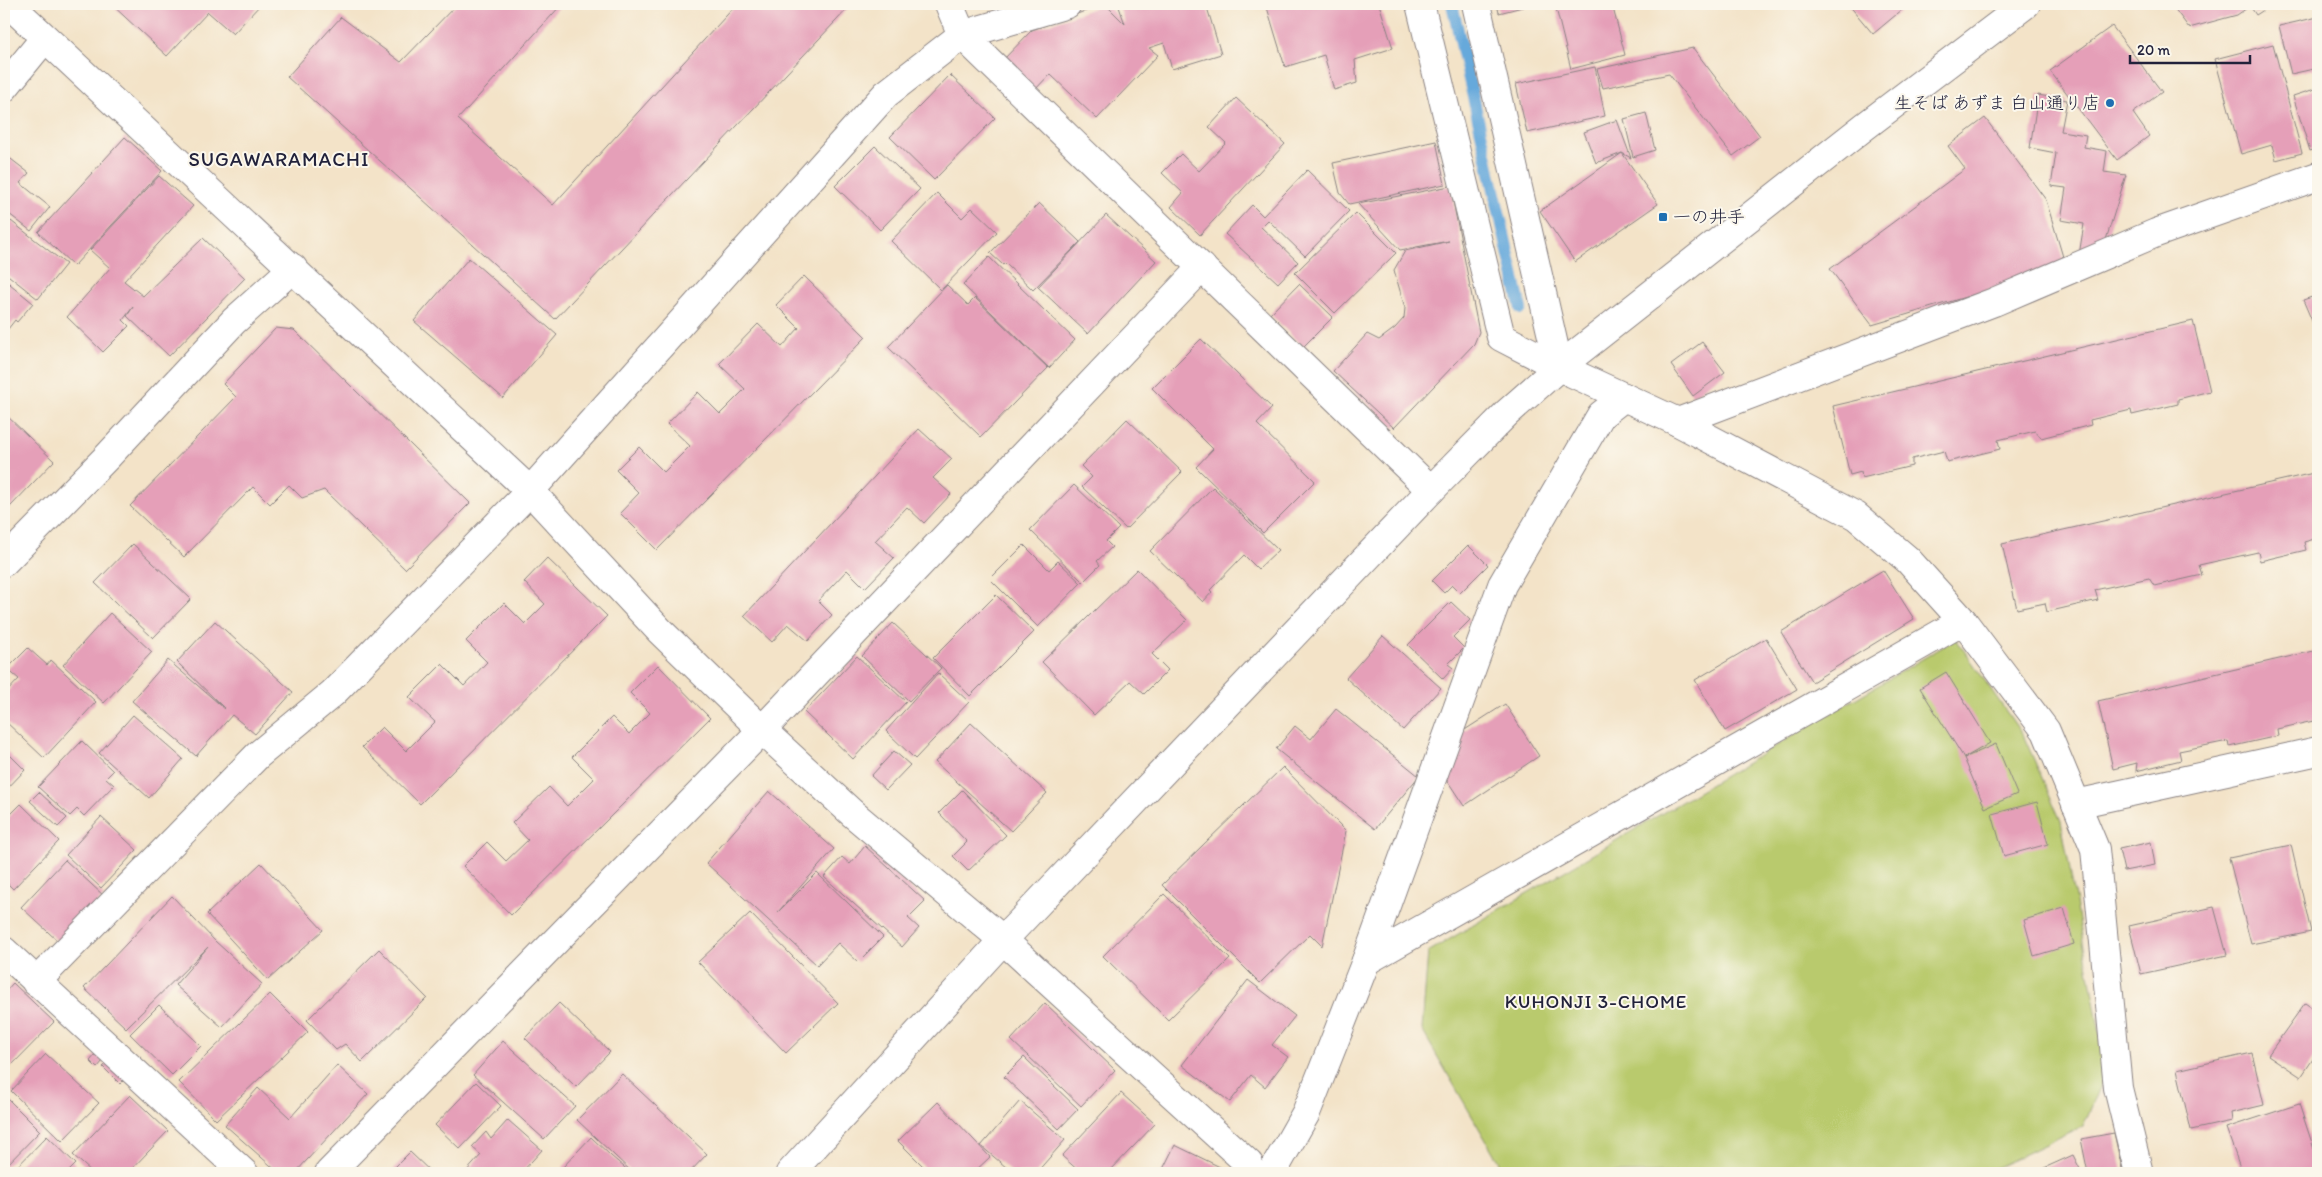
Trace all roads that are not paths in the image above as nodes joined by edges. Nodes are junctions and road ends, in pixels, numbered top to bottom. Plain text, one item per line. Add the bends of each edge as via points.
1 (9, 4) edge
2 (949, 4) edge
3 (1067, 4) edge
4 (1420, 4) edge
5 (1476, 4) edge
6 (2026, 4) edge
7 (962, 35) junction
8 (44, 38) junction
9 (4, 88) edge
10 (2318, 176) edge
11 (1202, 267) junction
12 (294, 268) junction
13 (1559, 367) junction
14 (1624, 397) junction
15 (1678, 422) junction
16 (1431, 490) junction
17 (530, 491) junction
18 (4, 562) edge
19 (1963, 622) junction
20 (762, 730) junction
21 (2318, 751) edge
22 (2076, 804) junction
23 (1003, 940) junction
24 (4, 951) edge
25 (1366, 961) junction
26 (36, 982) junction
27 (244, 1173) edge
28 (330, 1173) edge
29 (790, 1173) edge
30 (1244, 1173) edge
31 (1272, 1173) edge
32 (2139, 1173) edge

1 - 8 street
2 - 7 street
3 - 7 street
4 - 13 street via 1501,337
5 - 13 street
6 - 13 street
7 - 11 street
7 - 17 street via 886,94
8 - 9 street
8 - 12 street
10 - 15 street via 2156,233 1994,302
11 - 16 street
11 - 20 street
12 - 17 street
12 - 18 street via 234,321
13 - 14 street
13 - 16 street via 1507,413
14 - 15 street
14 - 25 street via 1601,415 1502,584
15 - 19 street via 1856,516 1908,560
16 - 23 street
17 - 20 street via 660,631
17 - 26 street via 333,693 258,755
19 - 22 street via 2046,732
19 - 25 street
20 - 23 street via 852,813
20 - 28 street
21 - 22 street
22 - 32 street via 2096,849 2118,1088
23 - 29 street
23 - 30 street via 1249,1164
24 - 26 street
25 - 31 street via 1306,1113
26 - 27 street

